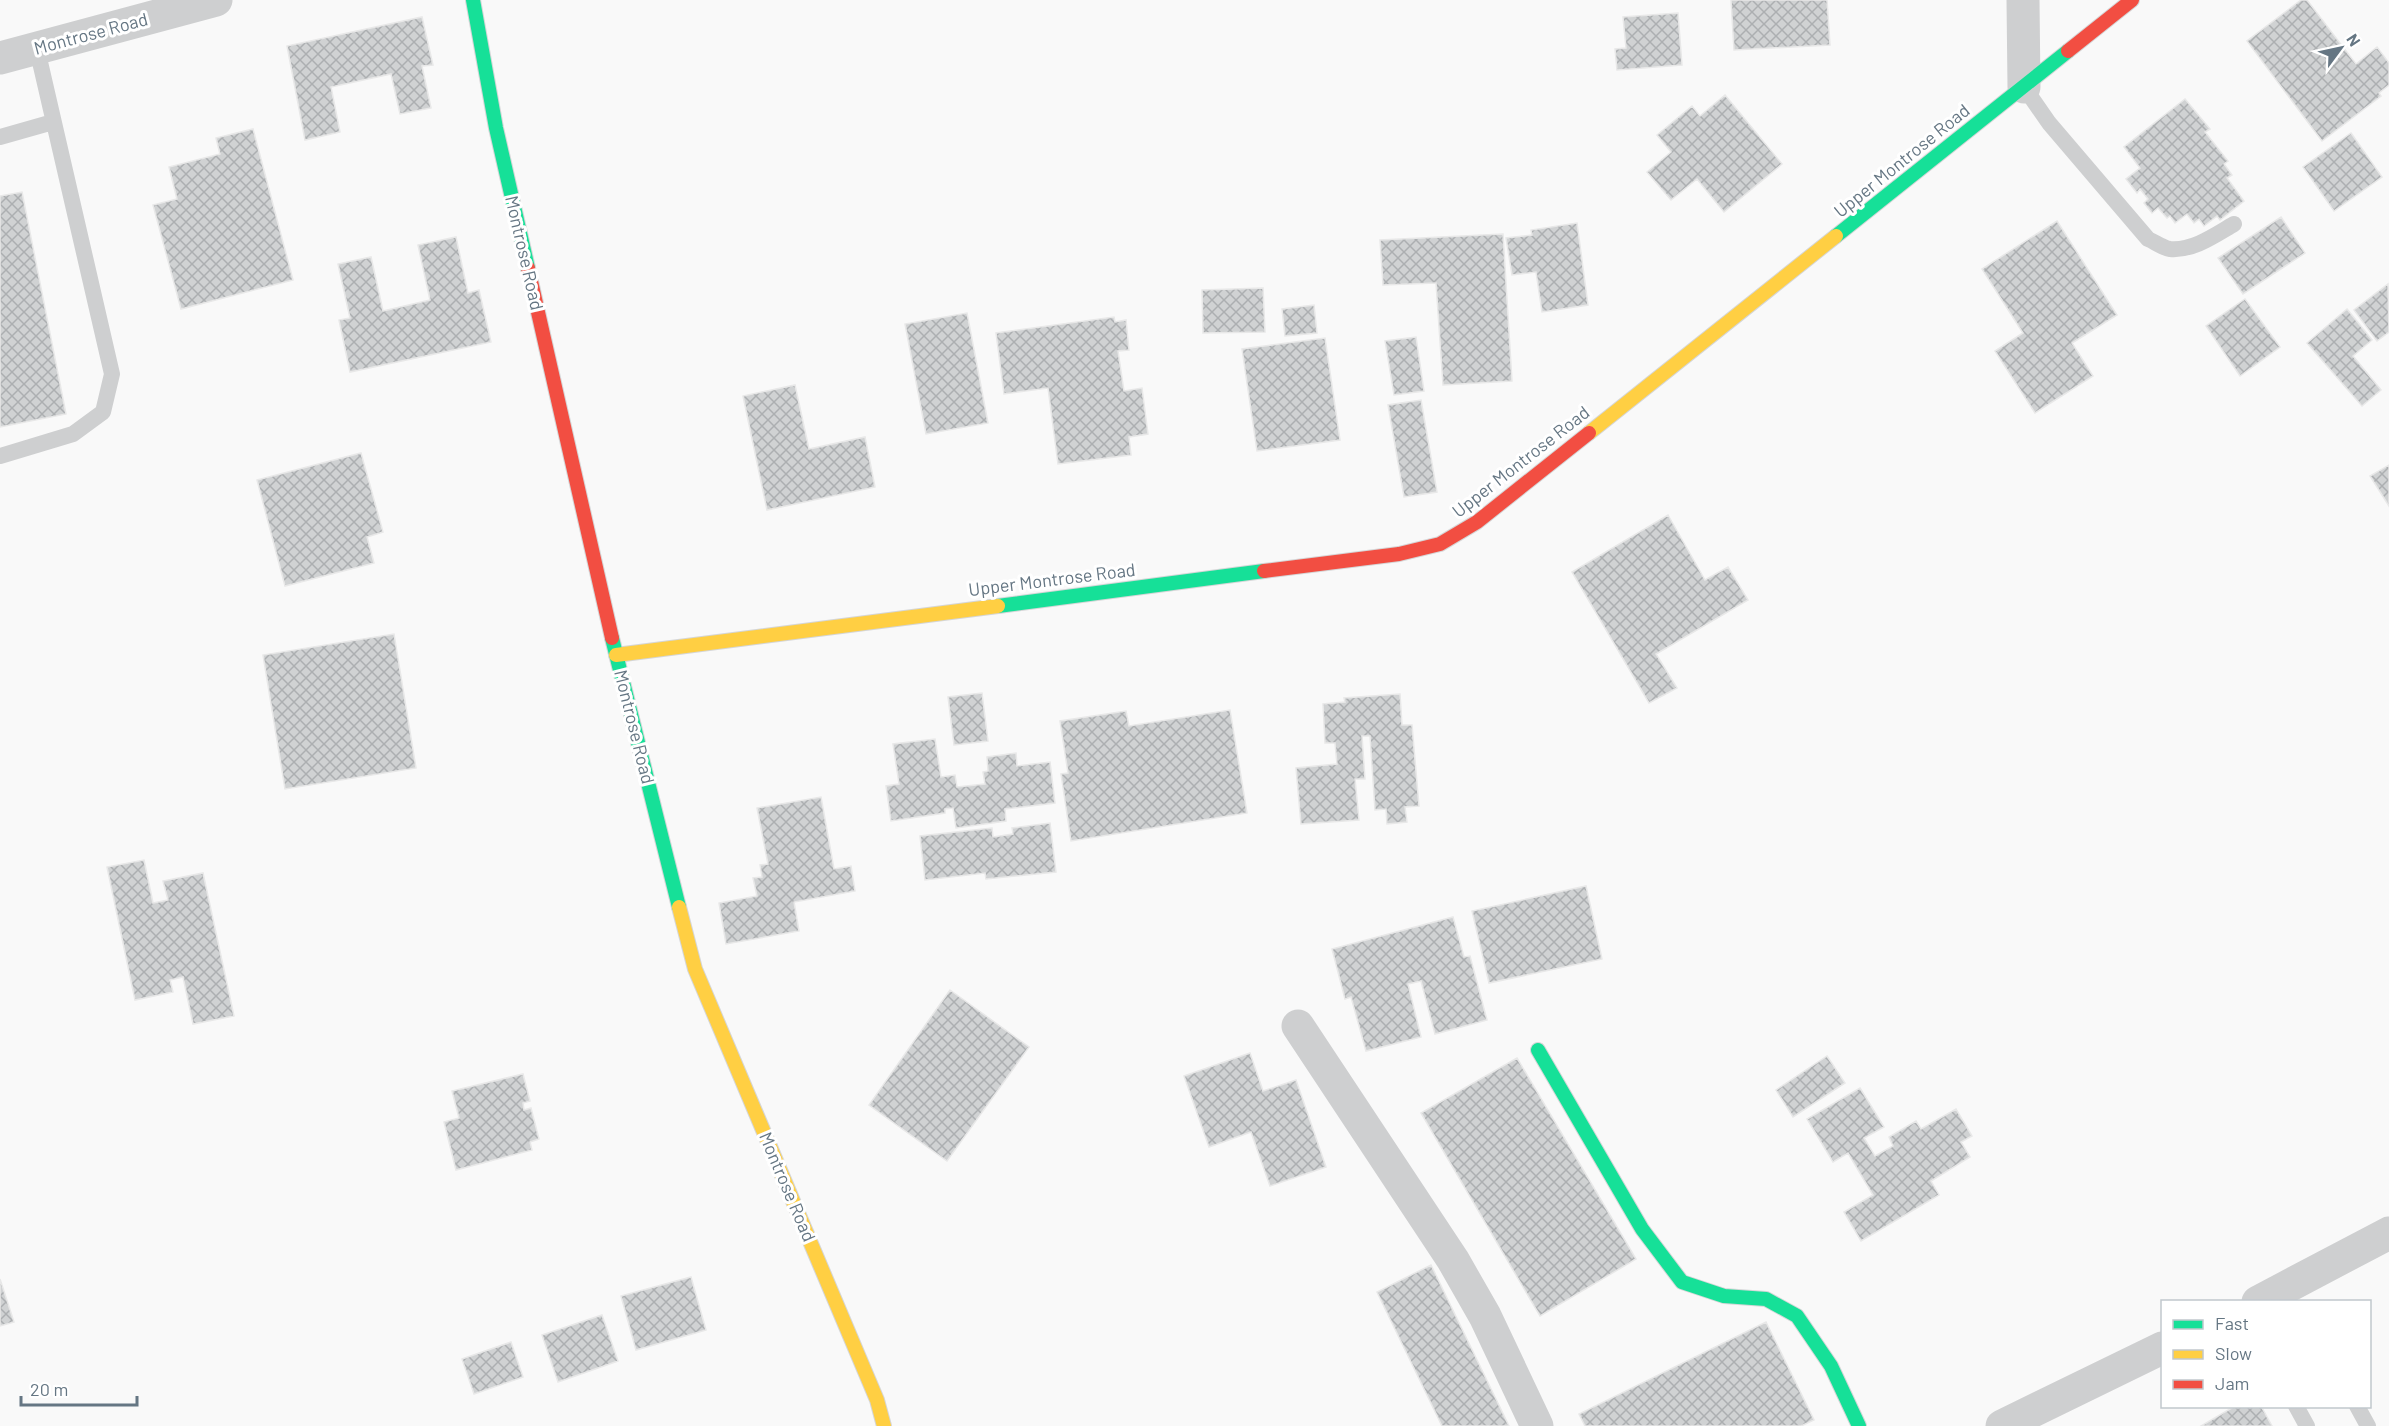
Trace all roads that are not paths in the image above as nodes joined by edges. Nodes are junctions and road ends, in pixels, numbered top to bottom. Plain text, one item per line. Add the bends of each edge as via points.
1 (216, 0) edge
2 (473, 0) edge
3 (2023, 0) edge
4 (2132, 0) edge
5 (164, 7) edge
6 (37, 49) junction
7 (0, 58) edge
8 (2024, 87) junction
9 (53, 122) junction
10 (0, 136) edge
11 (2234, 224) dead end
12 (0, 456) edge
13 (616, 655) junction
14 (1298, 1026) dead end
15 (1538, 1050) dead end
16 (2389, 1233) edge
17 (2296, 1293) edge
18 (2266, 1300) edge
19 (2161, 1349) edge
20 (2297, 1408) edge
21 (2358, 1408) edge
22 (885, 1426) edge
23 (1537, 1426) edge
24 (1859, 1426) edge
25 (2002, 1426) edge
26 (2307, 1426) edge
27 (2368, 1426) edge

1 - 5 street, Montrose Road
2 - 13 street, Montrose Road via 496,128
3 - 8 street
4 - 8 street, Upper Montrose Road
5 - 6 street, Montrose Road
6 - 7 street, Montrose Road
6 - 9 lane
8 - 11 lane via 2049,123 2148,239 2169,249 2185,248
8 - 13 street, Upper Montrose Road via 1477,522 1440,544 1399,554
9 - 10 lane
9 - 12 lane via 112,374 104,412 74,434
13 - 22 street, Montrose Road via 695,969
14 - 23 street via 1453,1260 1485,1316
15 - 24 street via 1642,1229 1682,1282 1724,1296 1766,1299 1797,1316 1831,1366
16 - 17 street
17 - 18 street
19 - 25 street
20 - 26 lane
21 - 27 lane

